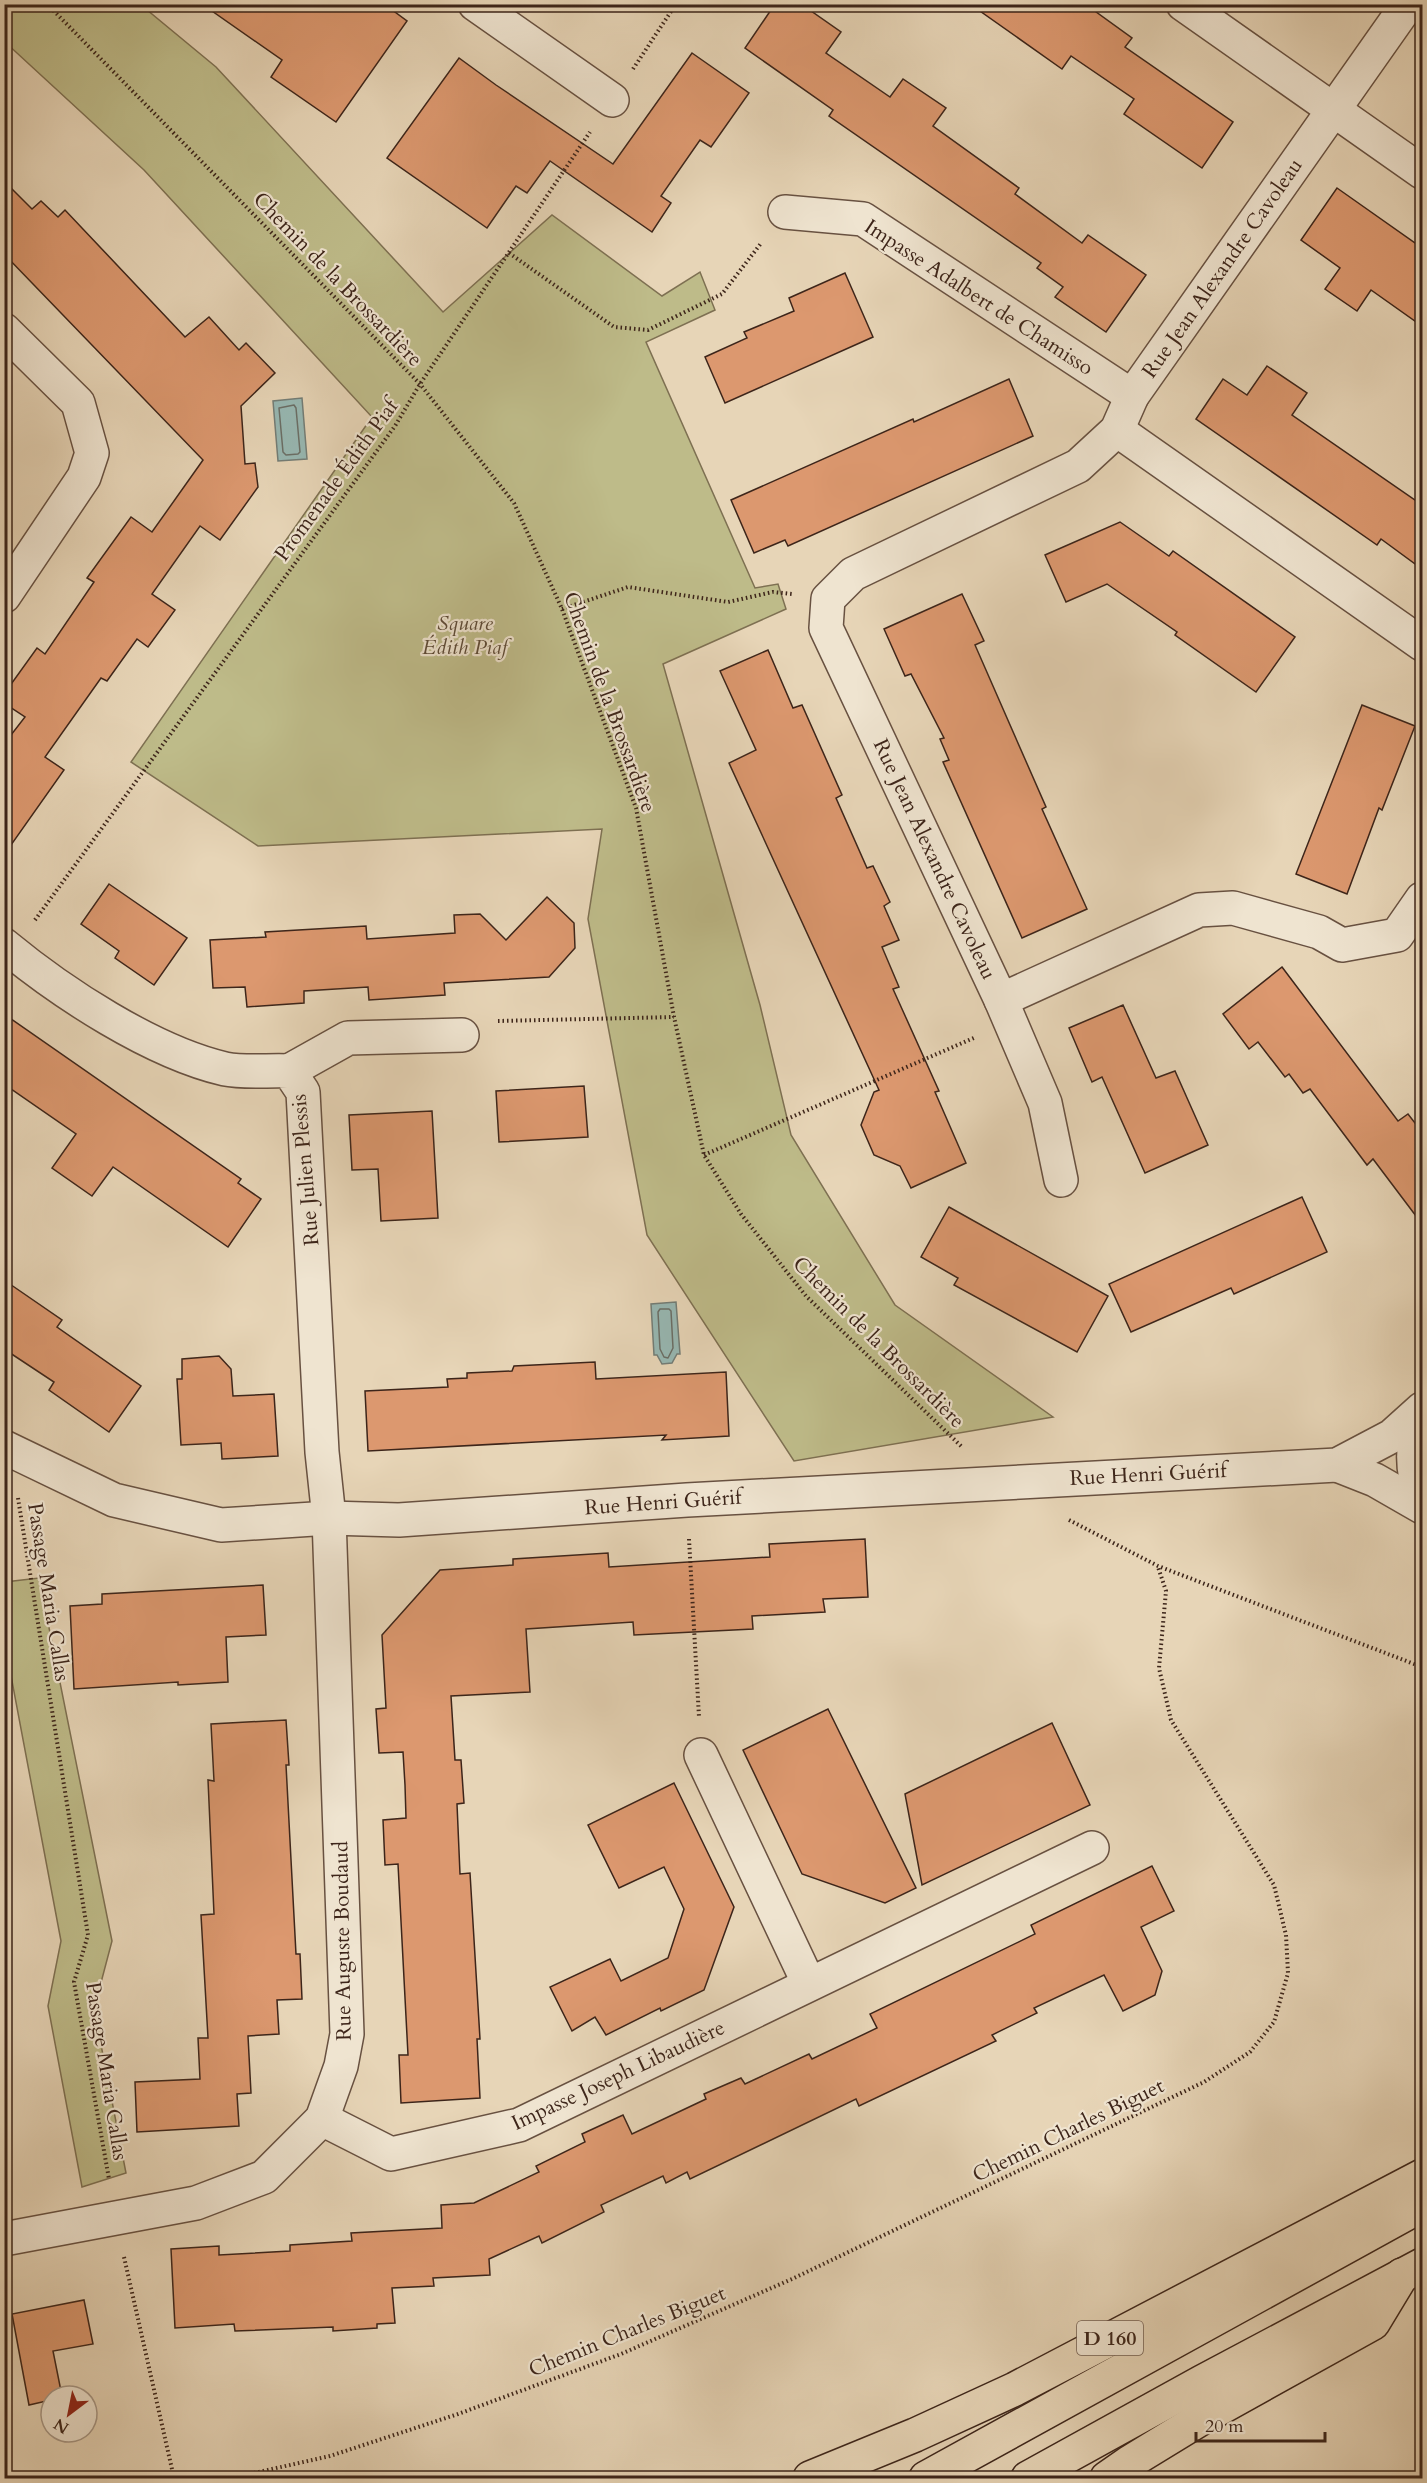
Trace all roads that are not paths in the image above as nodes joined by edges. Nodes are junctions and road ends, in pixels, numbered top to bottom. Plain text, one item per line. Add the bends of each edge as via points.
1 (475, 4) edge
2 (1182, 4) edge
3 (1408, 4) edge
4 (612, 100) road end
5 (1335, 110) junction
6 (1422, 172) edge
7 (785, 212) road end
8 (4, 330) edge
9 (1132, 396) junction
10 (1117, 430) junction
11 (4, 596) edge
12 (1422, 644) edge
13 (1422, 899) edge
14 (8, 948) edge
15 (1006, 1011) junction
16 (462, 1035) road end
17 (289, 1071) junction
18 (1061, 1180) dead end
19 (1422, 1409) edge
20 (1422, 1415) edge
21 (8, 1450) edge
22 (1337, 1465) junction
23 (1422, 1498) edge
24 (1422, 1507) edge
25 (329, 1518) junction
26 (701, 1755) road end
27 (1092, 1848) dead end
28 (809, 1984) junction
29 (322, 2119) junction
30 (1412, 2196) edge
31 (4, 2239) edge
32 (1412, 2270) edge
33 (810, 2478) edge
34 (926, 2478) edge
35 (1028, 2478) edge
36 (1107, 2478) edge

1 - 4 street
2 - 5 street
3 - 5 street, Rue Jean Alexandre Cavoleau
5 - 6 street
5 - 9 street, Rue Jean Alexandre Cavoleau
7 - 9 street, Impasse Adalbert de Chamisso via 863,219
8 - 11 street via 78,403 92,453 84,477
9 - 10 street, Rue Jean Alexandre Cavoleau
10 - 12 street
10 - 15 street, Rue Jean Alexandre Cavoleau via 1078,466 853,574 828,599 826,628
13 - 15 street, Rue Jean Alexandre Cavoleau via 1397,935 1342,945 1319,932 1233,908 1199,910
14 - 17 street, Rue Julien Plessis via 87,1004 160,1047 226,1069
15 - 18 street via 1045,1103
16 - 17 street via 348,1038
17 - 25 street, Rue Julien Plessis via 303,1092
19 - 22 street, Rue Henri Guérif via 1392,1436
20 - 23 street via 1413,1458
21 - 25 street, Rue Henri Guérif via 114,1500 221,1525
22 - 24 street, Rue Henri Guérif via 1375,1480
22 - 25 street, Rue Henri Guérif via 687,1500 399,1520
25 - 29 street, Rue Auguste Boudaud via 347,2034 341,2066
26 - 28 street
27 - 28 street, Impasse Joseph Libaudière
28 - 29 street, Impasse Joseph Libaudière via 519,2125 391,2154
29 - 31 street, Rue Auguste Boudaud via 264,2177 196,2203
30 - 33 highway, D 160 via 1015,2389
30 - 34 highway, D 160
32 - 35 highway
32 - 36 highway via 1373,2324 1202,2418

